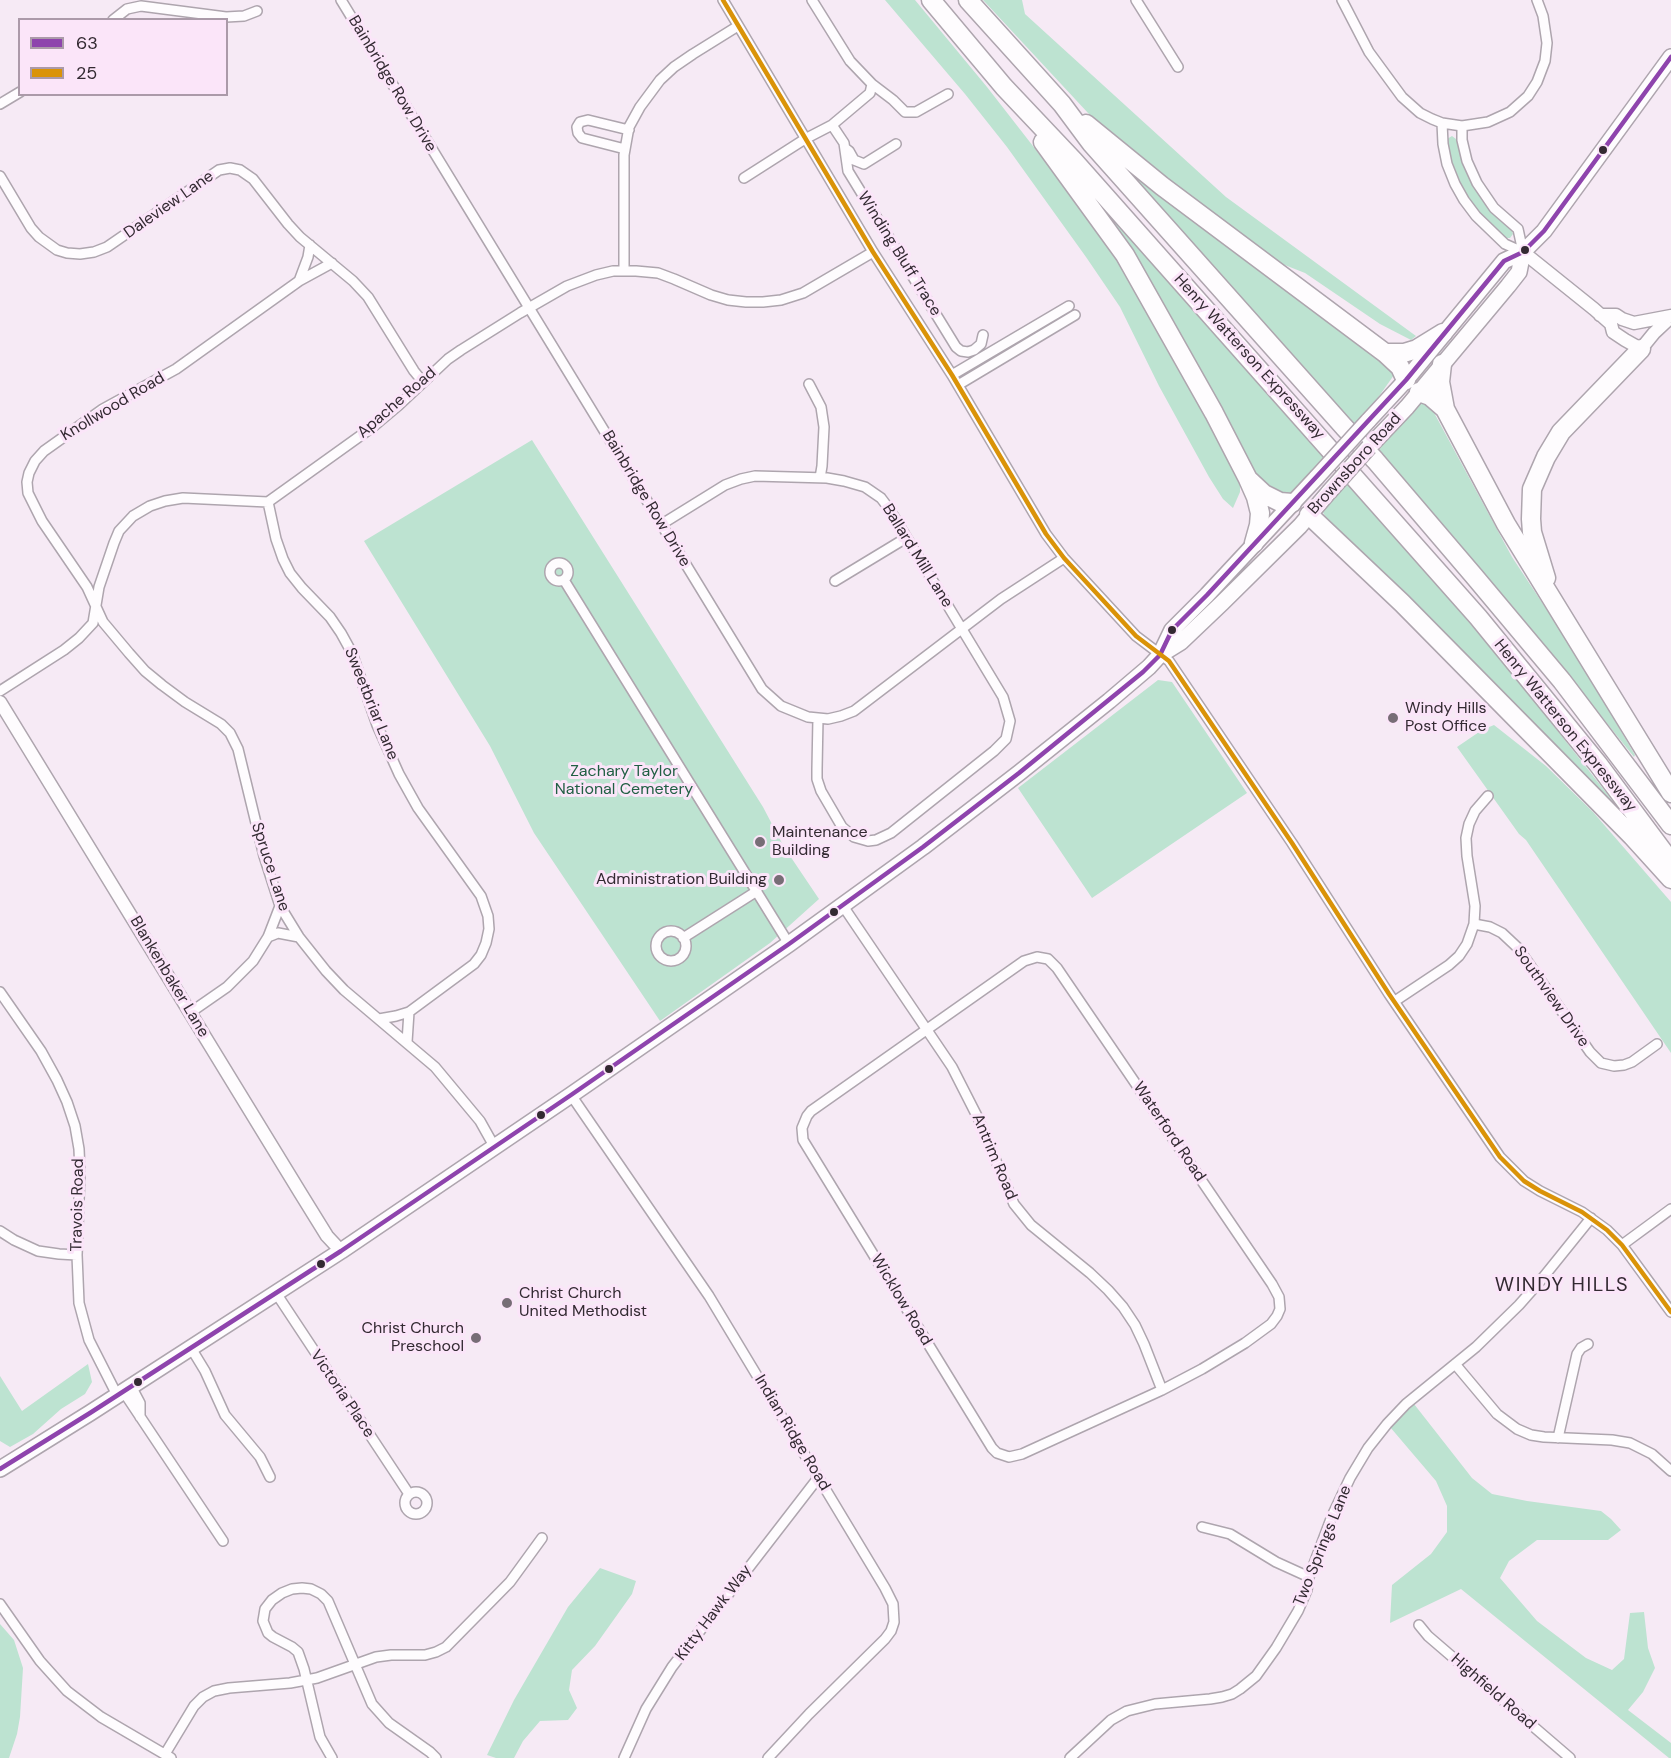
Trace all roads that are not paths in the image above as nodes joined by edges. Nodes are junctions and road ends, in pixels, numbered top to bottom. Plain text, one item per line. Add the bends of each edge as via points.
1 (341, 0) edge
2 (723, 0) edge
3 (812, 0) edge
4 (931, 0) edge
5 (968, 0) edge
6 (1136, 0) edge
7 (1342, 0) edge
8 (1537, 0) edge
9 (257, 12) dead end
10 (115, 18) edge
11 (738, 27) junction
12 (1671, 57) edge
13 (1178, 67) dead end
14 (872, 84) junction
15 (1004, 87) junction
16 (18, 93) edge
17 (948, 94) dead end
18 (0, 104) edge
19 (1062, 104) junction
20 (832, 125) junction
21 (1452, 125) junction
22 (628, 129) junction
23 (805, 139) junction
24 (896, 144) dead end
25 (845, 148) junction
26 (625, 149) junction
27 (0, 176) edge
28 (744, 178) dead end
29 (310, 245) junction
30 (873, 252) junction
31 (1523, 252) junction
32 (332, 263) junction
33 (624, 271) junction
34 (299, 281) junction
35 (529, 308) junction
36 (1600, 315) junction
37 (1671, 316) edge
38 (1443, 333) junction
39 (983, 335) dead end
40 (1641, 350) junction
41 (1385, 353) junction
42 (1442, 364) junction
43 (952, 375) junction
44 (423, 382) junction
45 (809, 384) dead end
46 (958, 385) junction
47 (1412, 386) junction
48 (1445, 409) junction
49 (820, 478) junction
50 (1248, 478) junction
51 (268, 502) junction
52 (1292, 503) junction
53 (1309, 515) junction
54 (662, 524) junction
55 (906, 538) junction
56 (1254, 543) junction
57 (1064, 558) junction
58 (564, 580) dead end
59 (836, 581) dead end
60 (96, 606) junction
61 (1555, 606) junction
62 (962, 628) junction
63 (1160, 655) junction
64 (0, 691) edge
65 (0, 702) edge
66 (818, 718) junction
67 (1671, 793) edge
68 (1488, 796) dead end
69 (1671, 825) edge
70 (1671, 862) edge
71 (1671, 879) edge
72 (757, 891) junction
73 (280, 906) junction
74 (843, 906) junction
75 (1474, 924) junction
76 (268, 937) junction
77 (299, 937) junction
78 (683, 938) dead end
79 (789, 944) junction
80 (0, 992) edge
81 (1395, 1001) junction
82 (191, 1012) junction
83 (410, 1012) junction
84 (379, 1019) junction
85 (927, 1030) junction
86 (407, 1042) junction
87 (1657, 1044) dead end
88 (571, 1095) junction
89 (494, 1146) junction
90 (1671, 1209) edge
91 (1591, 1218) junction
92 (2, 1236) edge
93 (1622, 1245) junction
94 (341, 1251) junction
95 (77, 1255) junction
96 (276, 1293) junction
97 (1671, 1312) edge
98 (1587, 1344) dead end
99 (191, 1348) junction
100 (1455, 1364) junction
101 (1162, 1390) junction
102 (124, 1391) junction
103 (1558, 1438) junction
104 (0, 1469) edge
105 (1671, 1471) edge
106 (270, 1476) dead end
107 (818, 1478) junction
108 (409, 1494) dead end
109 (1202, 1527) dead end
110 (542, 1538) dead end
111 (224, 1541) dead end
112 (1310, 1577) junction
113 (0, 1604) edge
114 (1419, 1625) dead end
115 (355, 1665) junction
116 (306, 1680) junction
117 (168, 1756) edge
118 (332, 1758) edge
119 (436, 1758) edge
120 (624, 1758) edge
121 (768, 1758) edge
122 (1070, 1758) edge
123 (1570, 1758) edge

1 - 35 street, Bainbridge Row Drive
2 - 11 street
3 - 14 street via 850,61
4 - 15 highway, Henry Watterson Expressway
5 - 19 highway, Henry Watterson Expressway
6 - 13 street
7 - 21 street via 1360,38 1395,89 1420,113
8 - 21 street via 1547,44 1545,61 1528,96 1510,112 1488,122
9 - 10 street via 226,16 141,6 127,9
11 - 22 street via 660,80
11 - 23 street
12 - 31 main road via 1544,231
14 - 17 street via 905,112 916,112
14 - 20 street via 870,93
15 - 50 highway via 1125,255
15 - 70 highway, Henry Watterson Expressway via 1478,617 1598,764
16 - 18 street
19 - 41 highway via 1162,186
19 - 69 highway, Henry Watterson Expressway via 1091,143 1376,460 1474,576 1562,681
20 - 23 street
20 - 25 street, Winding Bluff Trace
21 - 31 street via 1462,140 1477,183 1494,208 1518,230
21 - 31 street via 1447,164 1455,184 1476,216 1505,244
22 - 26 street
22 - 26 street via 588,120 577,127 582,138
23 - 28 street
23 - 30 street
24 - 25 street via 864,164 854,160
25 - 39 street, Winding Bluff Trace via 848,171 956,346 961,351 974,350
26 - 33 street
27 - 29 street, Daleview Lane via 31,228 47,244 68,253 87,254 107,247 210,175 230,168 253,179
29 - 32 street, Daleview Lane
29 - 34 street
30 - 33 street, Apache Road via 803,293 764,302 728,300 657,273
30 - 43 street
31 - 36 street
31 - 38 main road, Brownsboro Road via 1504,261
31 - 42 main road, Brownsboro Road via 1519,272
32 - 34 street, Knollwood Road
32 - 44 street, Daleview Lane via 368,297
33 - 35 street, Apache Road via 584,279
34 - 60 street, Knollwood Road via 176,369 104,409 35,461 27,482 30,499
35 - 44 street, Apache Road via 461,350
35 - 54 street, Bainbridge Row Drive
36 - 37 street via 1616,315 1634,323
36 - 40 street via 1611,324 1613,332
37 - 40 street
38 - 41 highway via 1418,350
38 - 47 main road, Brownsboro Road
40 - 61 highway via 1561,432 1532,489 1532,532
41 - 47 highway
42 - 47 main road, Brownsboro Road
42 - 48 highway via 1440,382
43 - 46 street
43 - 46 street via 1072,310
44 - 51 street, Apache Road via 374,426
45 - 49 street via 821,407 825,427
46 - 57 street
47 - 48 highway
47 - 52 main road, Brownsboro Road, bridge via 1372,417
47 - 53 main road, Brownsboro Road, bridge via 1384,432
48 - 61 highway
49 - 54 street, Ballard Mill Lane via 741,479
49 - 55 street, Ballard Mill Lane via 859,484 875,493
50 - 52 highway via 1263,494
50 - 56 highway via 1260,513
51 - 60 street via 183,498 144,509 128,520 116,537
51 - 83 street, Sweetbriar Lane via 287,566 341,633 399,774 486,909 488,936 481,955
52 - 53 main road
52 - 56 main road, Brownsboro Road
53 - 63 main road, Brownsboro Road via 1181,642
53 - 71 highway via 1402,603
54 - 66 street, Bainbridge Row Drive via 762,689 781,706
55 - 59 street
55 - 62 street, Ballard Mill Lane
56 - 63 main road, Brownsboro Road via 1172,630
57 - 62 street, Bainbridge Row Drive
57 - 63 street via 1136,636
58 - 72 street
60 - 64 street via 93,623 79,638
60 - 73 street, Spruce Lane via 103,622 145,671 221,724 235,741
61 - 67 highway
62 - 66 street, Bainbridge Row Drive via 860,707 841,716
62 - 66 street, Ballard Mill Lane via 1003,697 1010,716 1006,739 891,833 868,841 854,837 842,827 817,779
63 - 74 main road, Brownsboro Road via 1019,773
63 - 81 street via 1169,661
65 - 82 street, Blankenbaker Lane
68 - 75 street via 1475,812 1466,838
72 - 78 street
72 - 79 street
73 - 76 street
73 - 77 street, Spruce Lane
74 - 79 main road, Brownsboro Road
74 - 85 street, Antrim Road
75 - 81 street via 1459,956
75 - 87 street, Southview Drive via 1502,933 1518,948 1601,1063 1624,1065
76 - 77 street via 278,933
76 - 82 street via 240,975
77 - 84 street, Spruce Lane via 344,990
79 - 88 main road, Brownsboro Road
80 - 95 street, Travois Road via 41,1052 68,1102 79,1149
81 - 91 street via 1510,1169 1540,1191
82 - 94 street, Blankenbaker Lane via 327,1236
83 - 84 street, Sweetbriar Lane
83 - 86 street
84 - 86 street, Spruce Lane
85 - 101 street, Antrim Road via 967,1094 1014,1204 1031,1225 1090,1273 1123,1307 1144,1344
85 - 101 street, Waterford Road via 1024,961 1044,957 1053,963 1272,1284 1281,1302 1271,1324
85 - 101 street, Wicklow Road via 811,1111 801,1134 992,1448 1003,1456 1014,1457
86 - 89 street, Spruce Lane via 456,1090
88 - 89 main road, Brownsboro Road
88 - 107 street, Indian Ridge Road via 709,1296
89 - 94 main road, Brownsboro Road
90 - 93 street
91 - 93 street
91 - 100 street, Two Springs Lane via 1519,1305
92 - 95 street via 38,1251
93 - 97 street
94 - 96 main road, Brownsboro Road
95 - 102 street, Travois Road via 79,1303 85,1326 96,1354
96 - 99 main road, Brownsboro Road
96 - 108 street, Victoria Place
98 - 103 street via 1577,1354
99 - 102 main road, Brownsboro Road
99 - 106 street via 225,1415 260,1457
100 - 103 street via 1507,1422 1531,1435
100 - 112 street, Two Springs Lane via 1406,1404 1368,1448 1341,1496
102 - 104 main road, Brownsboro Road
102 - 111 street, Travois Road via 140,1403 140,1417
103 - 105 street via 1630,1443 1653,1454
107 - 120 street, Kitty Hawk Way via 672,1667 646,1709
107 - 121 street, Indian Ridge Road via 891,1599 894,1622 885,1639
109 - 112 street via 1230,1534
110 - 115 street via 510,1582 446,1647 425,1655 383,1656
112 - 122 street, Two Springs Lane via 1298,1611 1249,1683 1222,1697 1128,1711 1111,1720
113 - 117 street via 40,1661 67,1691 101,1717
114 - 123 street, Highfield Road
115 - 116 street
115 - 116 street via 328,1601 311,1589 292,1588 268,1605 263,1622 273,1637 298,1652
115 - 119 street via 377,1711
116 - 117 street via 219,1689 208,1694 194,1706
116 - 118 street via 320,1737

